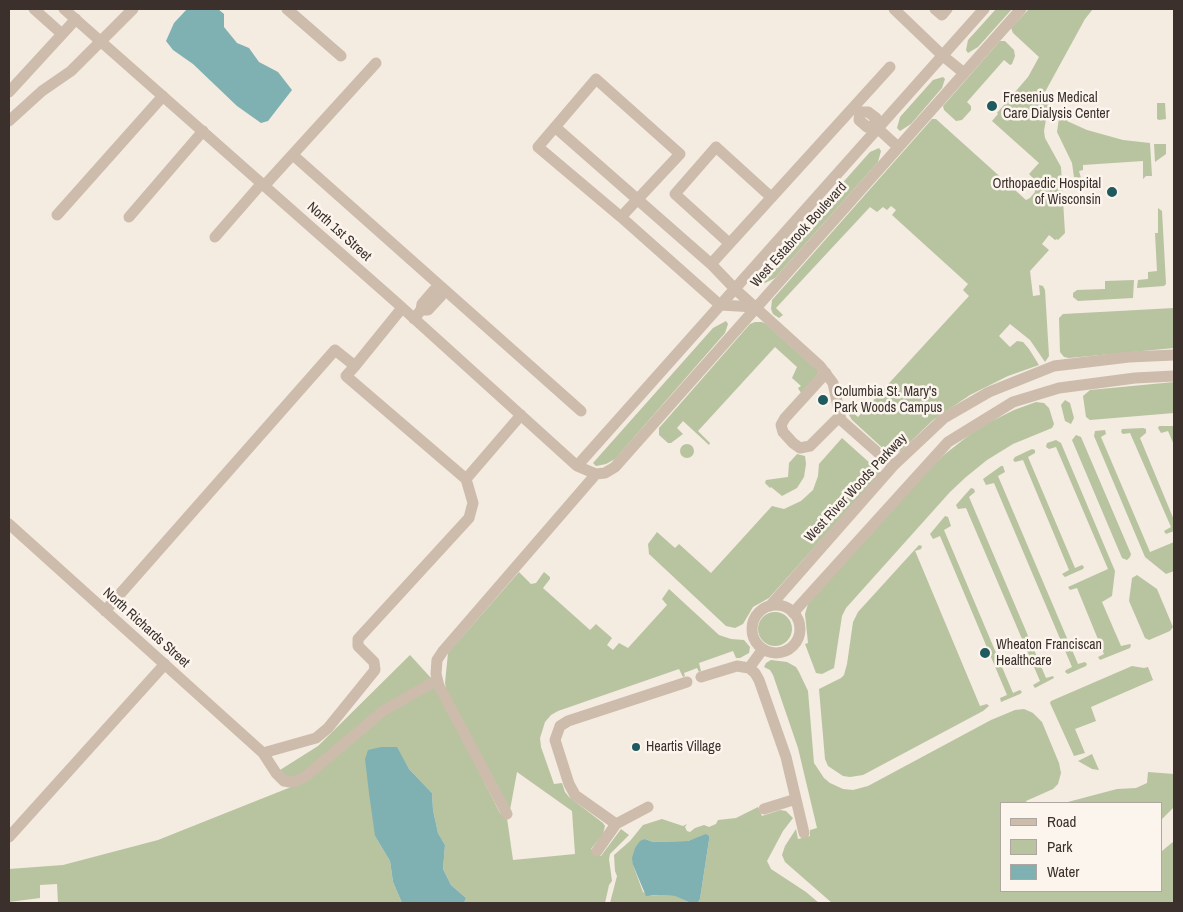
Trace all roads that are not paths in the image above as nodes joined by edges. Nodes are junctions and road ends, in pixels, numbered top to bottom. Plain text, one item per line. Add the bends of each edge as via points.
1 (34, 9) edge
2 (64, 9) edge
3 (132, 9) edge
4 (287, 9) edge
5 (935, 9) edge
6 (948, 9) edge
7 (984, 9) edge
8 (1021, 9) edge
9 (899, 10) edge
10 (76, 19) junction
11 (62, 34) junction
12 (100, 41) junction
13 (341, 56) dead end
14 (942, 56) junction
15 (376, 63) dead end
16 (890, 67) dead end
17 (964, 72) junction
18 (9, 92) edge
19 (163, 96) junction
20 (857, 109) junction
21 (9, 121) edge
22 (876, 127) junction
23 (555, 128) junction
24 (203, 131) junction
25 (898, 146) junction
26 (293, 154) junction
27 (263, 185) junction
28 (771, 197) junction
29 (638, 200) junction
30 (57, 215) dead end
31 (129, 217) dead end
32 (621, 217) junction
33 (215, 237) dead end
34 (729, 243) junction
35 (711, 264) junction
36 (442, 289) junction
37 (735, 289) junction
38 (720, 305) junction
39 (755, 307) junction
40 (402, 308) junction
41 (418, 314) junction
42 (1174, 354) edge
43 (354, 366) junction
44 (826, 373) junction
45 (1174, 376) edge
46 (581, 411) dead end
47 (521, 415) junction
48 (840, 416) junction
49 (577, 466) junction
50 (893, 466) junction
51 (596, 474) junction
52 (466, 479) junction
53 (9, 524) edge
54 (770, 606) junction
55 (105, 611) junction
56 (793, 613) junction
57 (763, 649) junction
58 (164, 664) junction
59 (749, 668) junction
60 (701, 677) dead end
61 (437, 680) junction
62 (687, 682) dead end
63 (263, 753) junction
64 (796, 799) junction
65 (648, 807) dead end
66 (764, 809) dead end
67 (507, 814) dead end
68 (616, 824) junction
69 (804, 833) dead end
70 (9, 837) edge
71 (597, 851) dead end

1 - 11 street
2 - 10 street, North 1st Street
3 - 12 street
4 - 13 street
5 - 6 street via 942,15
7 - 14 street, West Estabrook Boulevard
8 - 17 street, West Estabrook Boulevard
9 - 14 street
10 - 11 street
10 - 12 street, North 1st Street
11 - 18 street
12 - 19 street, North 1st Street
12 - 21 street via 71,71 42,91
14 - 17 street
14 - 22 street, West Estabrook Boulevard
15 - 26 street
16 - 20 street
17 - 25 street, West Estabrook Boulevard
19 - 24 street, North 1st Street
19 - 30 street
20 - 22 street via 876,118
20 - 28 street
22 - 25 street
22 - 37 street, West Estabrook Boulevard
23 - 29 street
23 - 29 street via 596,79 680,154
23 - 32 street via 538,147
24 - 27 street, North 1st Street
24 - 31 street
25 - 39 street, West Estabrook Boulevard
26 - 27 street
26 - 36 street
27 - 33 street
27 - 40 street, North 1st Street
28 - 34 street
28 - 34 street via 716,147 675,194
29 - 32 street
29 - 35 street
32 - 38 street
34 - 35 street
35 - 37 street
36 - 41 street via 441,296 428,310
36 - 46 street
37 - 38 street, West Estabrook Boulevard
37 - 39 street
38 - 39 street
38 - 49 street, West Estabrook Boulevard
39 - 44 street
39 - 51 street, West Estabrook Boulevard via 615,467
40 - 41 street, North 1st Street
40 - 43 street
41 - 47 street, North 1st Street
42 - 50 street, West River Woods Parkway via 1054,366 997,388 944,418
43 - 52 street via 346,376
43 - 55 street via 335,350
44 - 48 street via 833,383
44 - 48 street via 785,418 781,425 783,432 800,448 810,446
45 - 56 street via 1058,388 1013,402 948,442
47 - 49 street, North 1st Street
47 - 52 street
48 - 50 street
49 - 51 street, North 1st Street
50 - 54 street, West River Woods Parkway
51 - 61 street via 443,651 437,660
52 - 63 street via 473,503 469,518 358,639 358,646 374,662 376,670 316,738
53 - 55 street, North Richards Street
54 - 56 street via 781,606
54 - 57 street, West River Woods Parkway via 755,617 753,624 754,638
55 - 58 street, North Richards Street
56 - 57 street via 799,628 790,649 776,653
57 - 59 street
58 - 63 street, North Richards Street
58 - 70 street
59 - 60 street via 737,666
59 - 64 street via 759,680 786,757
61 - 63 street, North Richards Street via 383,711 297,781 284,781
61 - 67 street
62 - 68 street via 560,726 555,740 575,795
64 - 66 street
64 - 69 street
65 - 68 street
68 - 71 street

